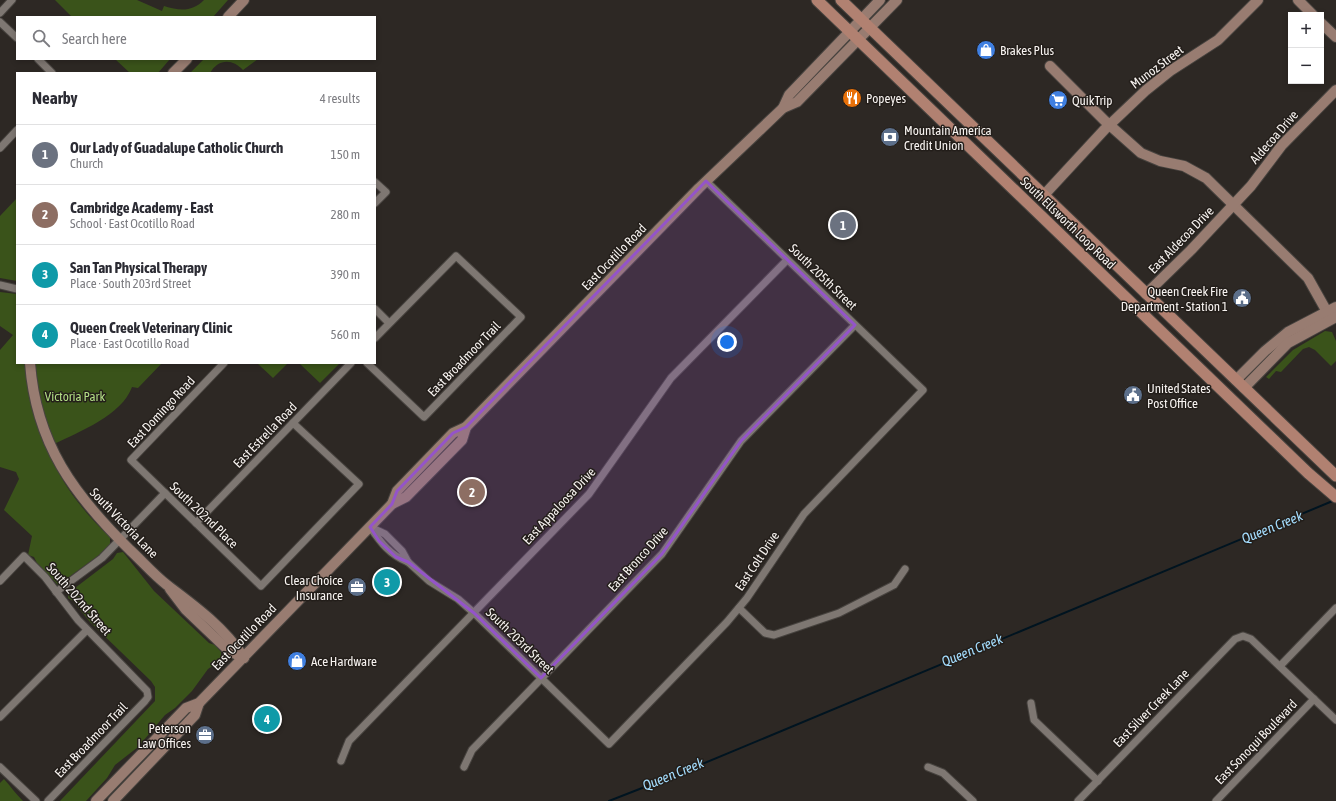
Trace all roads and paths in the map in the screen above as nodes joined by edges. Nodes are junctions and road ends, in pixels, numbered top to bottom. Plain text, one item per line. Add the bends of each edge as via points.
1 (12, 0) edge
2 (244, 0) edge
3 (817, 0) edge
4 (841, 0) edge
5 (880, 0) edge
6 (897, 0) edge
7 (1258, 0) edge
8 (1298, 0) edge
9 (1310, 12) edge
10 (0, 13) edge
11 (229, 16) edge
12 (861, 19) junction
13 (0, 22) edge
14 (1324, 26) edge
15 (870, 28) junction
16 (850, 32) junction
17 (16, 37) edge
18 (1336, 37) edge
19 (859, 40) junction
20 (39, 60) edge
21 (186, 60) edge
22 (1050, 66) dead end
23 (51, 72) edge
24 (174, 72) edge
25 (1336, 90) edge
26 (783, 108) junction
27 (1109, 125) junction
28 (16, 131) edge
29 (0, 148) edge
30 (706, 181) junction
31 (376, 183) edge
32 (1044, 195) junction
33 (376, 203) edge
34 (1234, 204) junction
35 (1032, 207) junction
36 (787, 260) junction
37 (0, 285) edge
38 (16, 289) edge
39 (1146, 294) junction
40 (1136, 307) junction
41 (376, 310) edge
42 (1333, 313) edge
43 (390, 323) junction
44 (855, 325) junction
45 (376, 337) edge
46 (30, 364) edge
47 (223, 364) edge
48 (350, 364) edge
49 (368, 364) edge
50 (1240, 384) junction
51 (923, 390) joint
52 (293, 423) junction
53 (131, 460) joint
54 (1336, 476) edge
55 (165, 493) junction
56 (1336, 497) edge
57 (196, 523) junction
58 (370, 527) junction
59 (120, 540) junction
60 (905, 569) dead end
61 (0, 581) edge
62 (56, 592) junction
63 (739, 608) junction
64 (1336, 608) edge
65 (474, 612) junction
66 (87, 630) junction
67 (244, 658) junction
68 (1280, 666) junction
69 (541, 678) junction
70 (148, 693) joint
71 (1314, 699) junction
72 (199, 703) junction
73 (1030, 703) dead end
74 (0, 716) edge
75 (1336, 720) edge
76 (609, 744) joint
77 (341, 761) dead end
78 (0, 767) edge
79 (464, 767) dead end
80 (928, 767) dead end
81 (1098, 781) junction
82 (36, 801) edge
83 (48, 801) edge
84 (96, 801) edge
85 (113, 801) edge
86 (973, 801) edge
87 (1078, 801) edge
88 (1216, 801) edge

1 - 10 street
2 - 11 street
3 - 16 main road, South Ellsworth Loop Road
4 - 12 main road, South Ellsworth Loop Road
5 - 12 street, East Ocotillo Road
6 - 15 street, East Ocotillo Road
7 - 27 street, Munoz Street via 1218,40 1170,71
8 - 9 street
12 - 15 main road, South Ellsworth Loop Road
12 - 16 street, East Ocotillo Road
13 - 17 street
14 - 18 street
15 - 19 street, East Ocotillo Road
15 - 32 main road, South Ellsworth Loop Road
16 - 19 main road, South Ellsworth Loop Road
16 - 26 street, East Ocotillo Road via 789,95
19 - 26 street, East Ocotillo Road via 797,102
19 - 35 main road, South Ellsworth Loop Road
20 - 23 street
21 - 24 street
22 - 27 street
25 - 34 street, Aldecoa Drive via 1286,141
26 - 30 street, East Ocotillo Road
27 - 32 street, Munoz Street
27 - 34 street via 1142,154 1196,171
28 - 29 street
30 - 36 street, South 205th Street
30 - 58 street, East Ocotillo Road via 466,427 462,440 406,498 392,504
31 - 33 street via 386,192
32 - 35 main road
32 - 39 main road, South Ellsworth Loop Road
34 - 39 street, East Aldecoa Drive
34 - 42 street via 1308,278
35 - 40 main road, South Ellsworth Loop Road
36 - 44 street, South 205th Street
36 - 65 street, East Appaloosa Drive via 671,378 589,494
37 - 38 street
39 - 40 main road
39 - 50 main road, South Ellsworth Loop Road
40 - 56 main road, South Ellsworth Loop Road
41 - 43 street
42 - 50 street via 1288,343
43 - 45 street
43 - 49 street, East Broadmoor Trail via 456,256 521,317 424,417
44 - 51 street, South 205th Street
44 - 69 street, East Bronco Drive via 741,441 662,554
46 - 59 street, South Victoria Lane via 37,406 50,446 76,491
47 - 53 street, East Domingo Road
48 - 52 street, East Estrella Road
50 - 54 main road, South Ellsworth Loop Road
51 - 63 street, East Colt Drive via 804,514
52 - 57 street, East Estrella Road
52 - 57 street, South 202nd Place via 359,484 261,586
53 - 55 street, South 202nd Place
55 - 57 street, South 202nd Place
55 - 59 street
58 - 65 street, South 203rd Street via 385,534 402,551 408,562 429,581
58 - 67 street, East Ocotillo Road
59 - 62 street via 102,558
59 - 67 street, South Victoria Lane via 167,585 186,610 229,651
60 - 63 street via 894,585 839,613 774,635 765,633
61 - 62 street, South 202nd Street via 24,556
62 - 66 street, South 202nd Street
63 - 76 street, East Colt Drive
64 - 68 street
65 - 69 street, South 203rd Street
65 - 77 street, East Appaloosa Drive via 349,741
66 - 70 street, South 202nd Street
66 - 74 street
67 - 72 street, East Ocotillo Road
68 - 71 street
68 - 81 street, East Silver Creek Lane via 1251,639 1243,636 1235,639
69 - 76 street, South 203rd Street
69 - 79 street, East Bronco Drive via 472,750
70 - 83 street, East Broadmoor Trail via 145,702
71 - 75 street
71 - 88 street, East Sonoqui Boulevard
72 - 84 street, East Ocotillo Road via 186,708
72 - 85 street, East Ocotillo Road via 195,715
73 - 81 street via 1034,720
78 - 82 street
80 - 86 street via 943,773
81 - 87 street, East Silver Creek Lane

